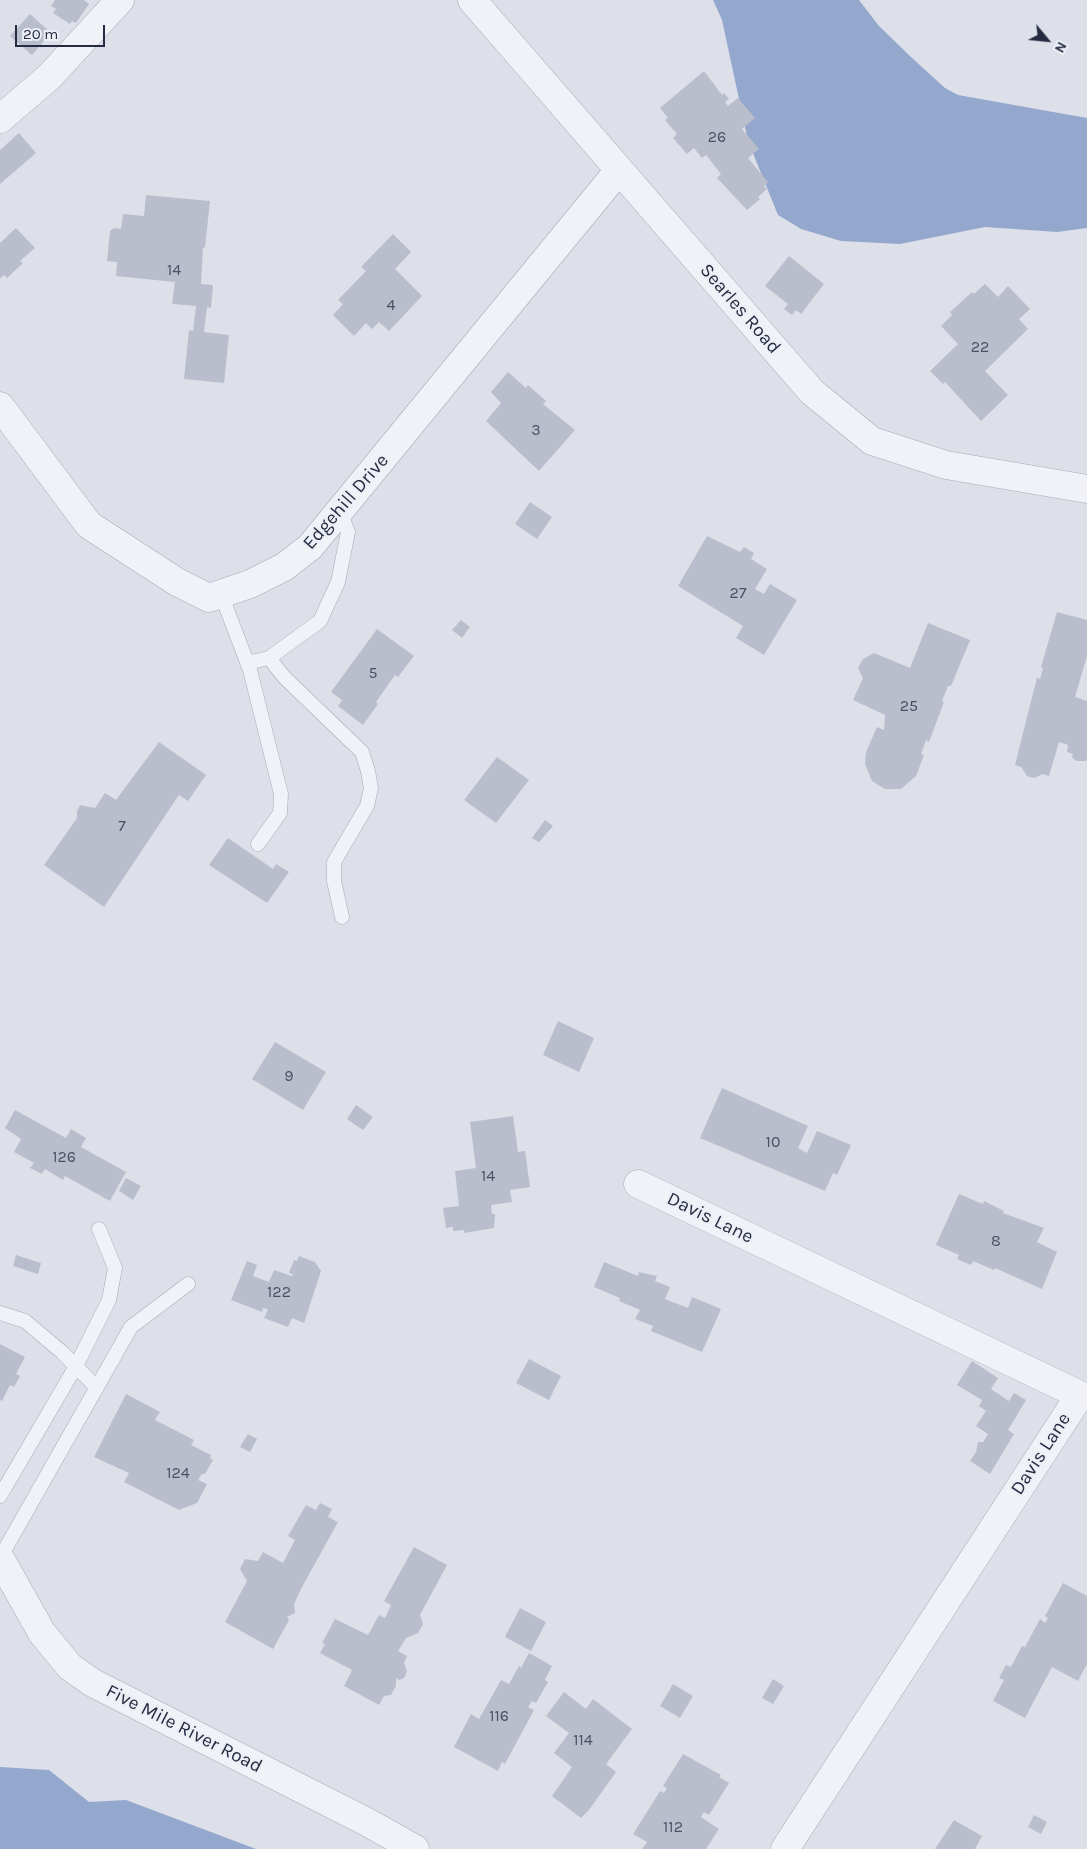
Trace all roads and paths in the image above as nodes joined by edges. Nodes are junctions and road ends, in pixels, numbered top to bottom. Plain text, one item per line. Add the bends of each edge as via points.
1 (120, 0) edge
2 (472, 0) edge
3 (0, 119) edge
4 (619, 170) junction
5 (0, 406) edge
6 (1087, 489) edge
7 (340, 511) junction
8 (221, 594) junction
9 (269, 658) junction
10 (247, 663) junction
11 (258, 844) dead end
12 (342, 917) dead end
13 (638, 1184) dead end
14 (98, 1229) dead end
15 (188, 1284) dead end
16 (0, 1313) edge
17 (76, 1366) junction
18 (97, 1388) junction
19 (0, 1496) edge
20 (0, 1558) edge
21 (415, 1849) edge
22 (785, 1849) edge

1 - 3 street via 49,77
2 - 4 street, Searles Road
4 - 6 street, Searles Road via 812,392 872,442 946,465
4 - 7 street, Edgehill Drive
5 - 8 street, Edgehill Drive via 89,525 185,586 209,598
7 - 8 street, Edgehill Drive via 310,547 284,567
7 - 9 lane via 348,532 338,582 320,621
8 - 10 lane
9 - 10 lane
9 - 12 lane via 285,678 362,752 368,771 371,788 367,806 334,862 334,881
10 - 11 lane via 281,794 280,813
13 - 22 street, Davis Lane via 1080,1395
14 - 17 lane via 114,1268 111,1292
15 - 18 lane via 131,1328
16 - 17 lane via 25,1321
17 - 18 lane
17 - 19 lane
18 - 20 lane
20 - 21 street, Five Mile River Road via 42,1633 70,1666 93,1684

